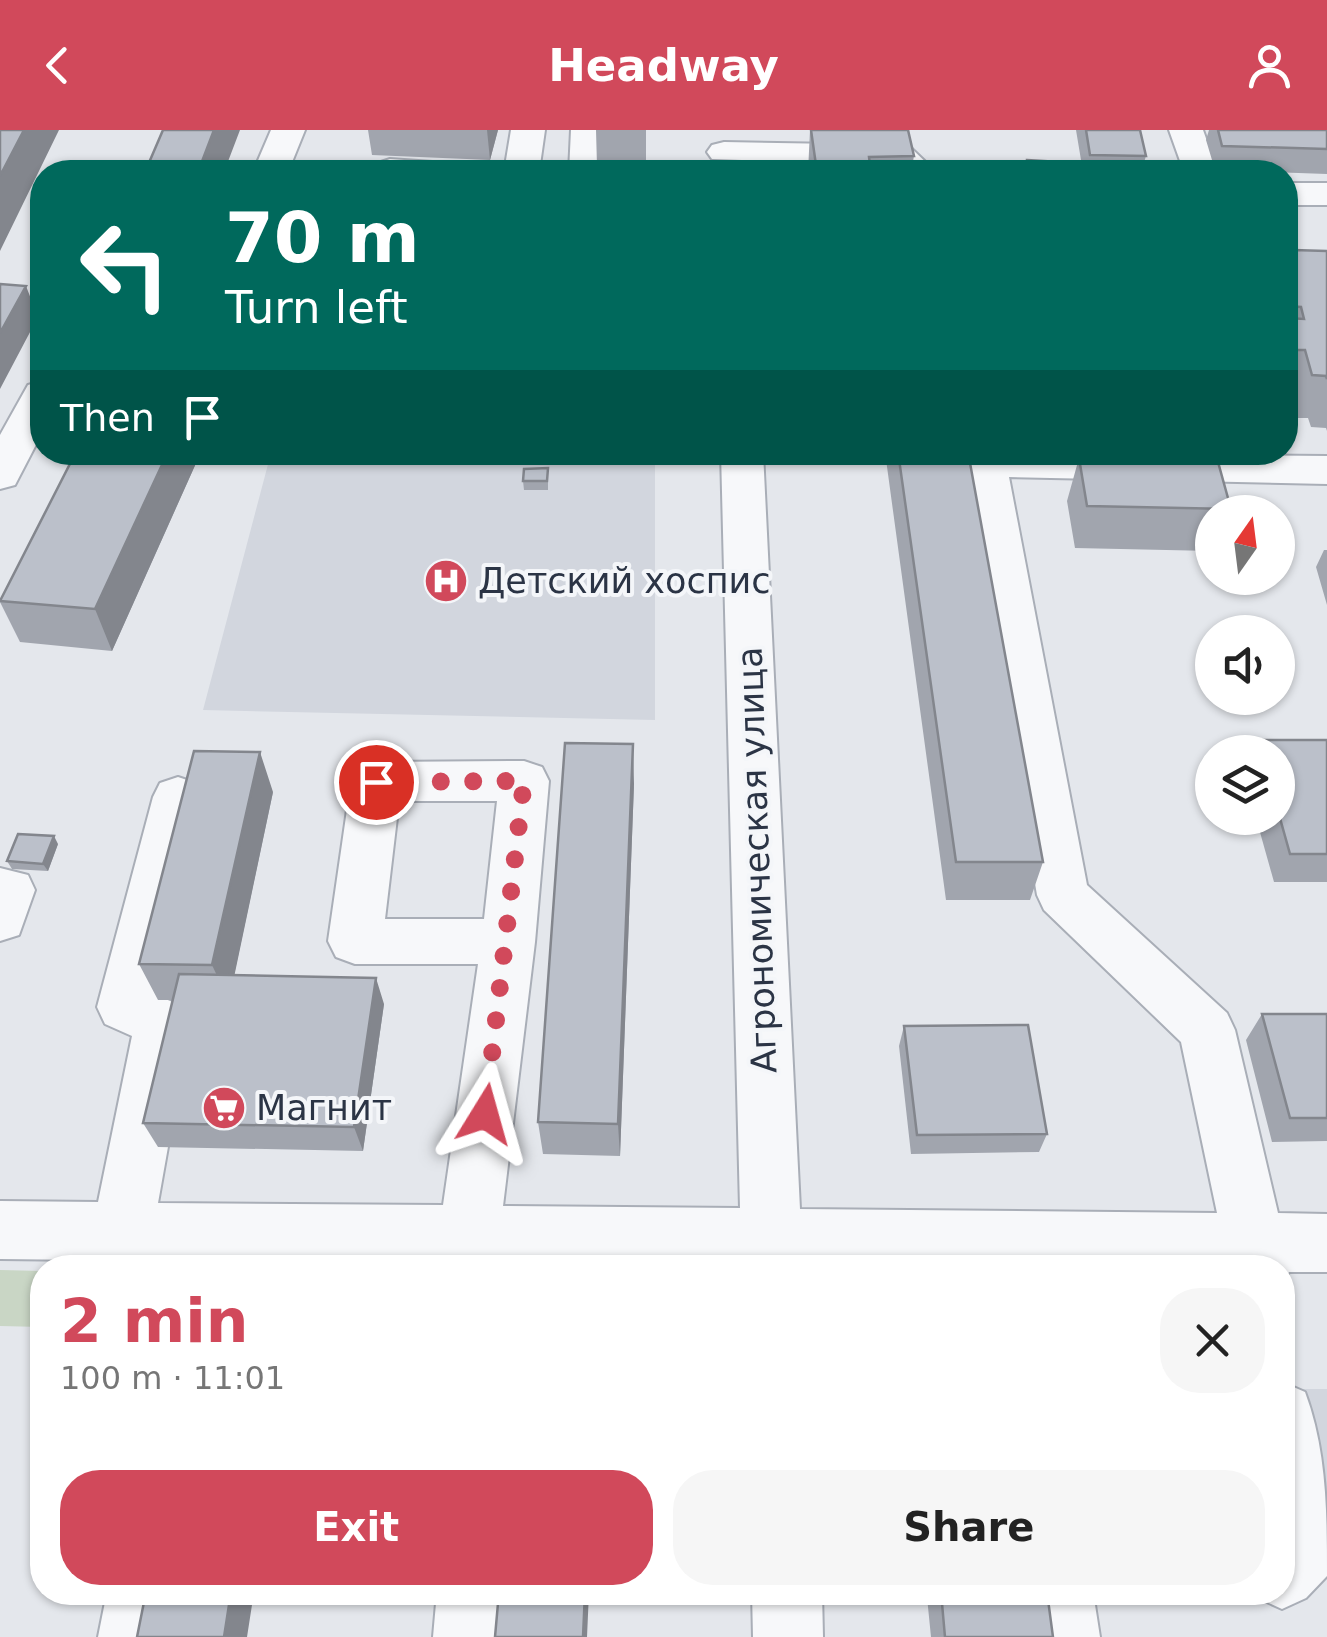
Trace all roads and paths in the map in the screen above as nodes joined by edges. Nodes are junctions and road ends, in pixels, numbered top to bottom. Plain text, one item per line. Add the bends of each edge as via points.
1 (288, 130) edge
2 (528, 130) edge
3 (588, 130) edge
4 (1186, 130) edge
5 (723, 152) edge
6 (276, 160) edge
7 (524, 160) edge
8 (587, 160) edge
9 (905, 160) edge
10 (1197, 160) edge
11 (1298, 194) edge
12 (1327, 194) edge
13 (30, 417) edge
14 (742, 465) edge
15 (985, 465) edge
16 (1296, 465) edge
17 (1327, 470) edge
18 (0, 474) edge
19 (178, 797) edge
20 (0, 890) edge
21 (0, 919) edge
22 (508, 942) dead end
23 (1267, 1029) edge
24 (1207, 1030) junction
25 (0, 1230) edge
26 (123, 1231) junction
27 (469, 1236) junction
28 (1327, 1242) edge
29 (771, 1254) edge
30 (1258, 1254) edge
31 (1295, 1490) edge
32 (1295, 1559) edge
33 (139, 1605) edge
34 (471, 1605) edge
35 (787, 1605) edge
36 (1060, 1605) edge
37 (133, 1637) edge
38 (468, 1637) edge
39 (788, 1637) edge
40 (1065, 1637) edge

1 - 6 street
2 - 7 street
3 - 8 street
4 - 10 street
5 - 9 street
11 - 12 street
13 - 18 street
14 - 29 street, Агрономическая улица
15 - 24 street via 1064,894
16 - 17 street
19 - 26 street via 124,1007 162,1023
20 - 21 street via 8,890
22 - 27 street
23 - 24 street
24 - 30 street
25 - 26 street
26 - 27 street
27 - 29 street
28 - 30 street
29 - 30 street
31 - 32 street via 1305,1548
33 - 37 street
34 - 38 street
35 - 39 street
36 - 40 street

